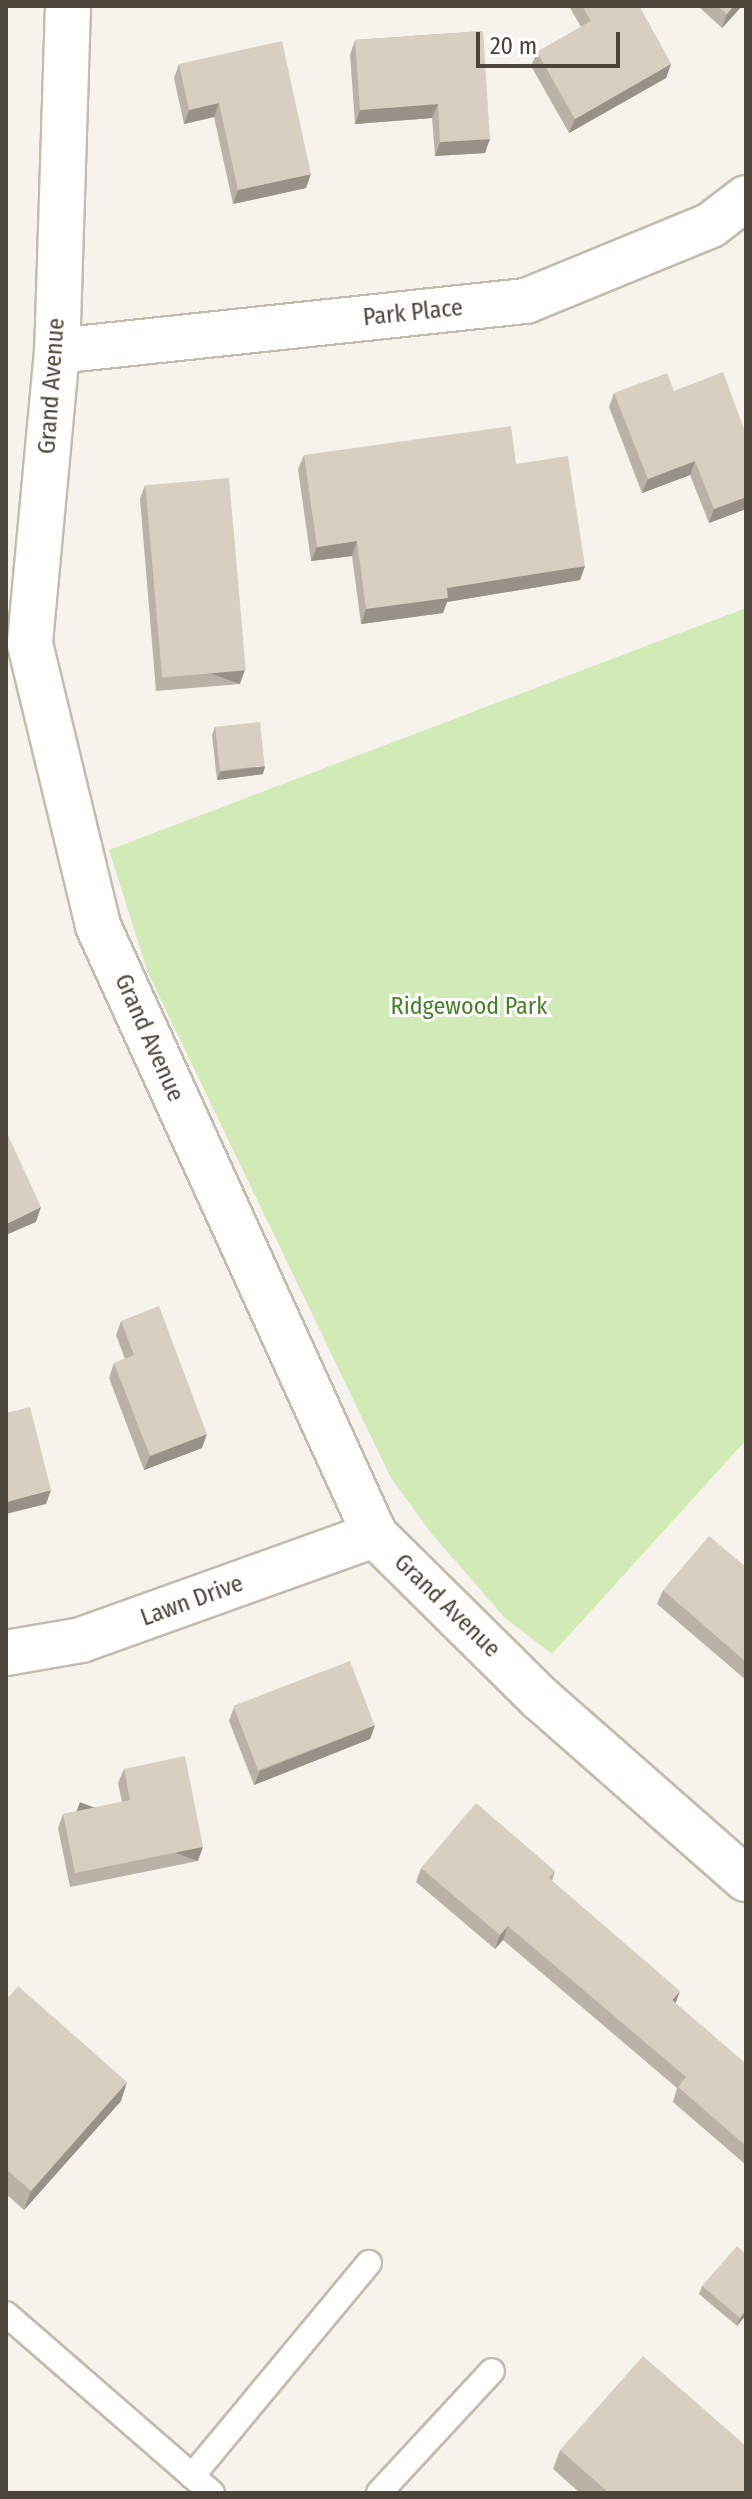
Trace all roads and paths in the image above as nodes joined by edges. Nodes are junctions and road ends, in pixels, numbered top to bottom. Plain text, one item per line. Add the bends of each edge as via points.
1 (68, 6) edge
2 (746, 198) edge
3 (57, 351) junction
4 (375, 1535) junction
5 (6, 1653) edge
6 (746, 1879) edge
7 (369, 2263) dead end
8 (6, 2314) edge
9 (492, 2371) dead end
10 (192, 2476) junction
11 (212, 2493) edge
12 (379, 2493) edge

1 - 3 street, Grand Avenue
2 - 3 street, Park Place via 711,225 526,301
3 - 4 street, Grand Avenue via 30,644 98,926
4 - 5 street, Lawn Drive via 81,1640
4 - 6 street, Grand Avenue via 541,1699
7 - 10 lane
8 - 10 lane
9 - 12 lane
10 - 11 lane

